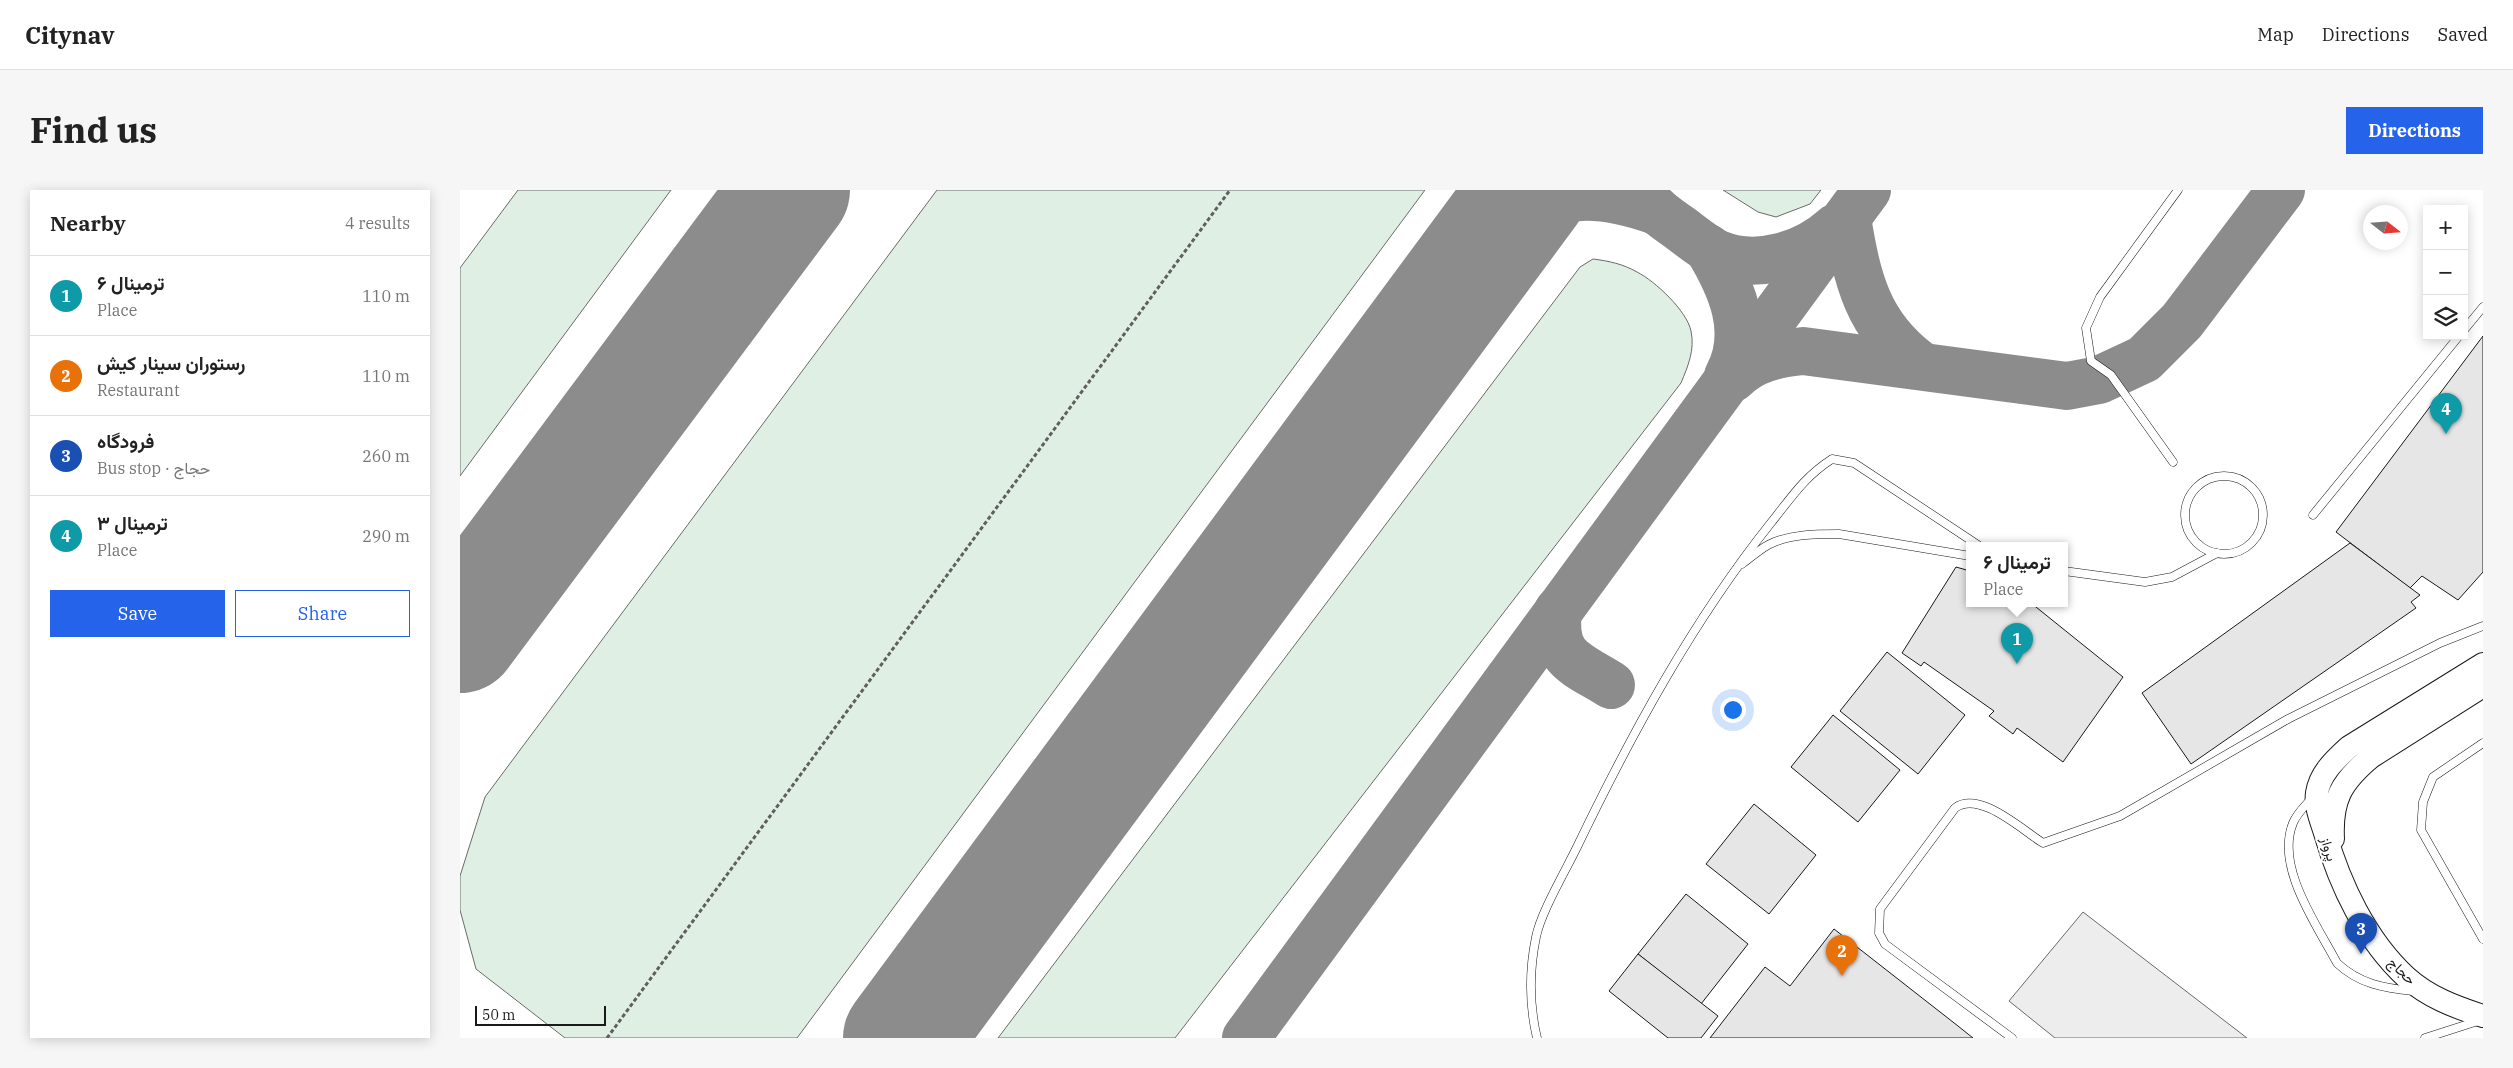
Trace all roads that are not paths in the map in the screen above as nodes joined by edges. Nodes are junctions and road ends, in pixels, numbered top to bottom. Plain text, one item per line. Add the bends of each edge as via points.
1 (2178, 190) edge
2 (2483, 307) edge
3 (2468, 325) edge
4 (2456, 340) edge
5 (2173, 462) dead end
6 (2313, 515) dead end
7 (1973, 542) edge
8 (2217, 553) junction
9 (1966, 555) edge
10 (1732, 572) junction
11 (2068, 572) edge
12 (2483, 626) edge
13 (2483, 664) edge
14 (2483, 686) edge
15 (2483, 743) edge
16 (2317, 793) junction
17 (2335, 867) junction
18 (2483, 939) edge
19 (2428, 993) junction
20 (2483, 1018) edge
21 (1537, 1038) edge
22 (2012, 1038) edge
23 (2425, 1038) edge

1 - 5 lane via 2100,297 2086,328 2091,361 2111,375
2 - 3 lane
4 - 6 lane
7 - 10 lane via 1854,463 1832,459 1812,472
8 - 8 lane via 2230,554 2242,550 2252,542 2263,520 2262,507 2254,490 2239,479 2227,476 2208,480 2193,492 2187,504 2188,529 2205,549
8 - 11 lane via 2172,577 2145,582
9 - 10 lane via 1822,534 1794,537 1768,545
10 - 21 lane via 1618,763 1536,935 1530,984
12 - 22 lane via 2440,643 2288,718 2120,816 2043,843 1984,804 1972,801 1955,808 1880,909 1879,933 1885,944
13 - 16 main road, پرواز via 2349,747 2330,764
14 - 17 main road, پرواز via 2356,769 2336,801 2332,814
15 - 18 lane via 2433,777 2423,802 2421,830
16 - 17 main road, پرواز via 2317,810
16 - 19 lane via 2293,823 2290,862 2297,887 2337,963 2347,972 2379,988
17 - 19 main road, حجاج via 2386,957
19 - 20 main road, حجاج
20 - 23 lane

